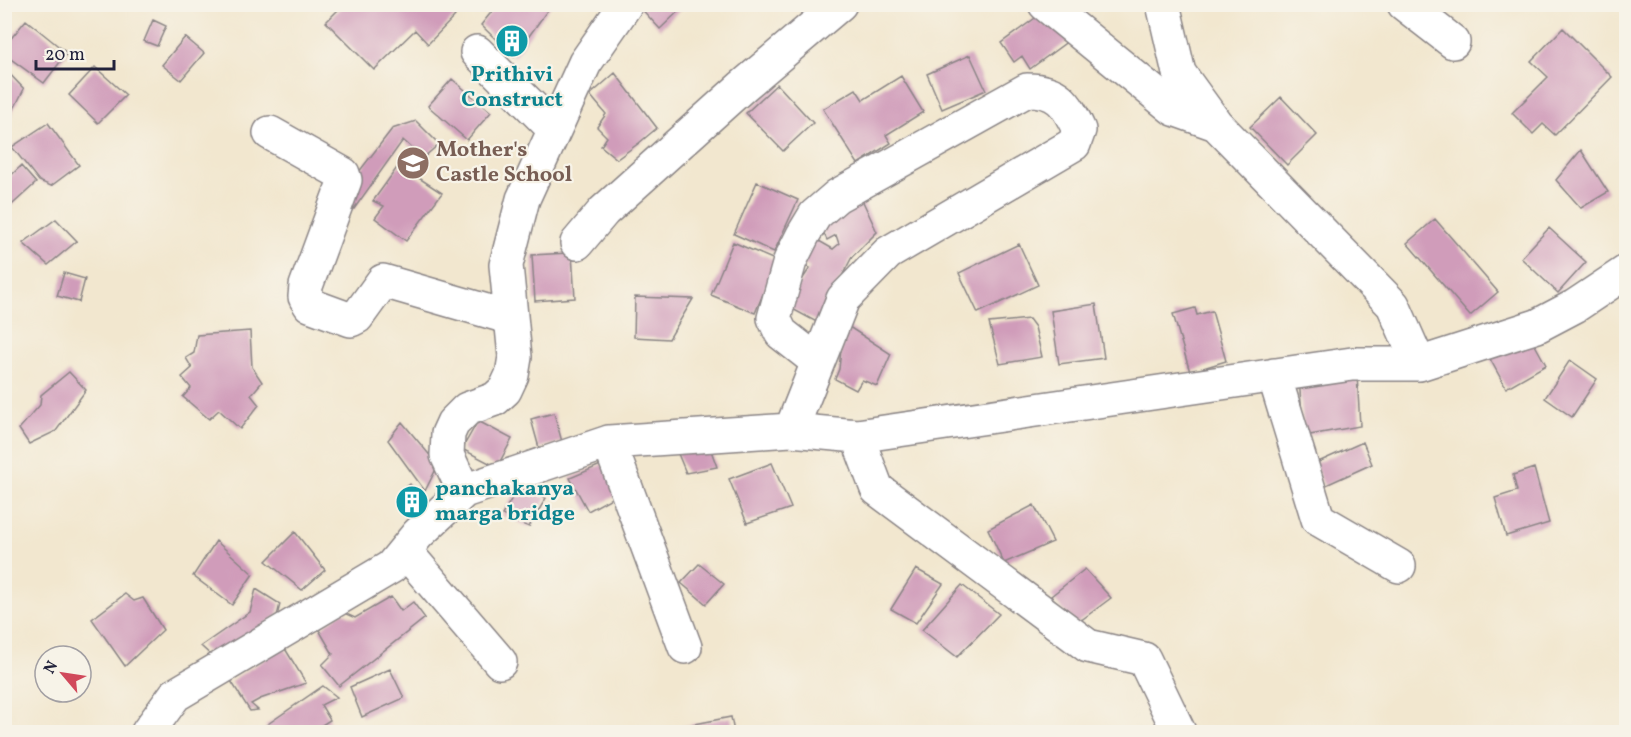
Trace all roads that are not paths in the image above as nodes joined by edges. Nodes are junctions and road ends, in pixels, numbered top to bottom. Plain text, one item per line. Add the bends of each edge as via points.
1 (626, 4) edge
2 (840, 4) edge
3 (1045, 4) edge
4 (1163, 4) edge
5 (1404, 4) edge
6 (1453, 42) dead end
7 (477, 52) dead end
8 (1216, 124) junction
9 (554, 129) junction
10 (270, 133) dead end
11 (577, 243) dead end
12 (1626, 272) edge
13 (511, 318) junction
14 (818, 362) junction
15 (1419, 364) junction
16 (1274, 375) junction
17 (791, 430) junction
18 (857, 436) junction
19 (609, 442) junction
20 (464, 491) junction
21 (405, 551) junction
22 (1399, 566) dead end
23 (685, 647) dead end
24 (500, 662) dead end
25 (148, 732) edge
26 (1179, 732) edge

1 - 9 street via 585,63
2 - 11 street via 604,211
3 - 8 street via 1174,110
4 - 8 street via 1179,73
5 - 6 street
7 - 9 street
8 - 15 street via 1393,305
9 - 13 street via 523,199 506,266
10 - 13 street via 331,166 345,180 306,286 305,297 310,305 351,320 383,281
12 - 15 street via 1537,326
13 - 20 street via 515,357 505,390 495,399 467,409 448,434 447,455
14 - 14 street via 843,299 888,254 1074,144 1078,130 1056,94 1026,90 837,196 815,214 790,261 774,318 781,333
14 - 17 street
15 - 16 street via 1352,364
16 - 18 street
16 - 22 street via 1318,519
17 - 18 street
17 - 19 street
18 - 26 street via 877,489 1088,646 1144,659
19 - 20 street
19 - 23 street
20 - 21 street
21 - 24 street
21 - 25 street via 391,567 175,695

